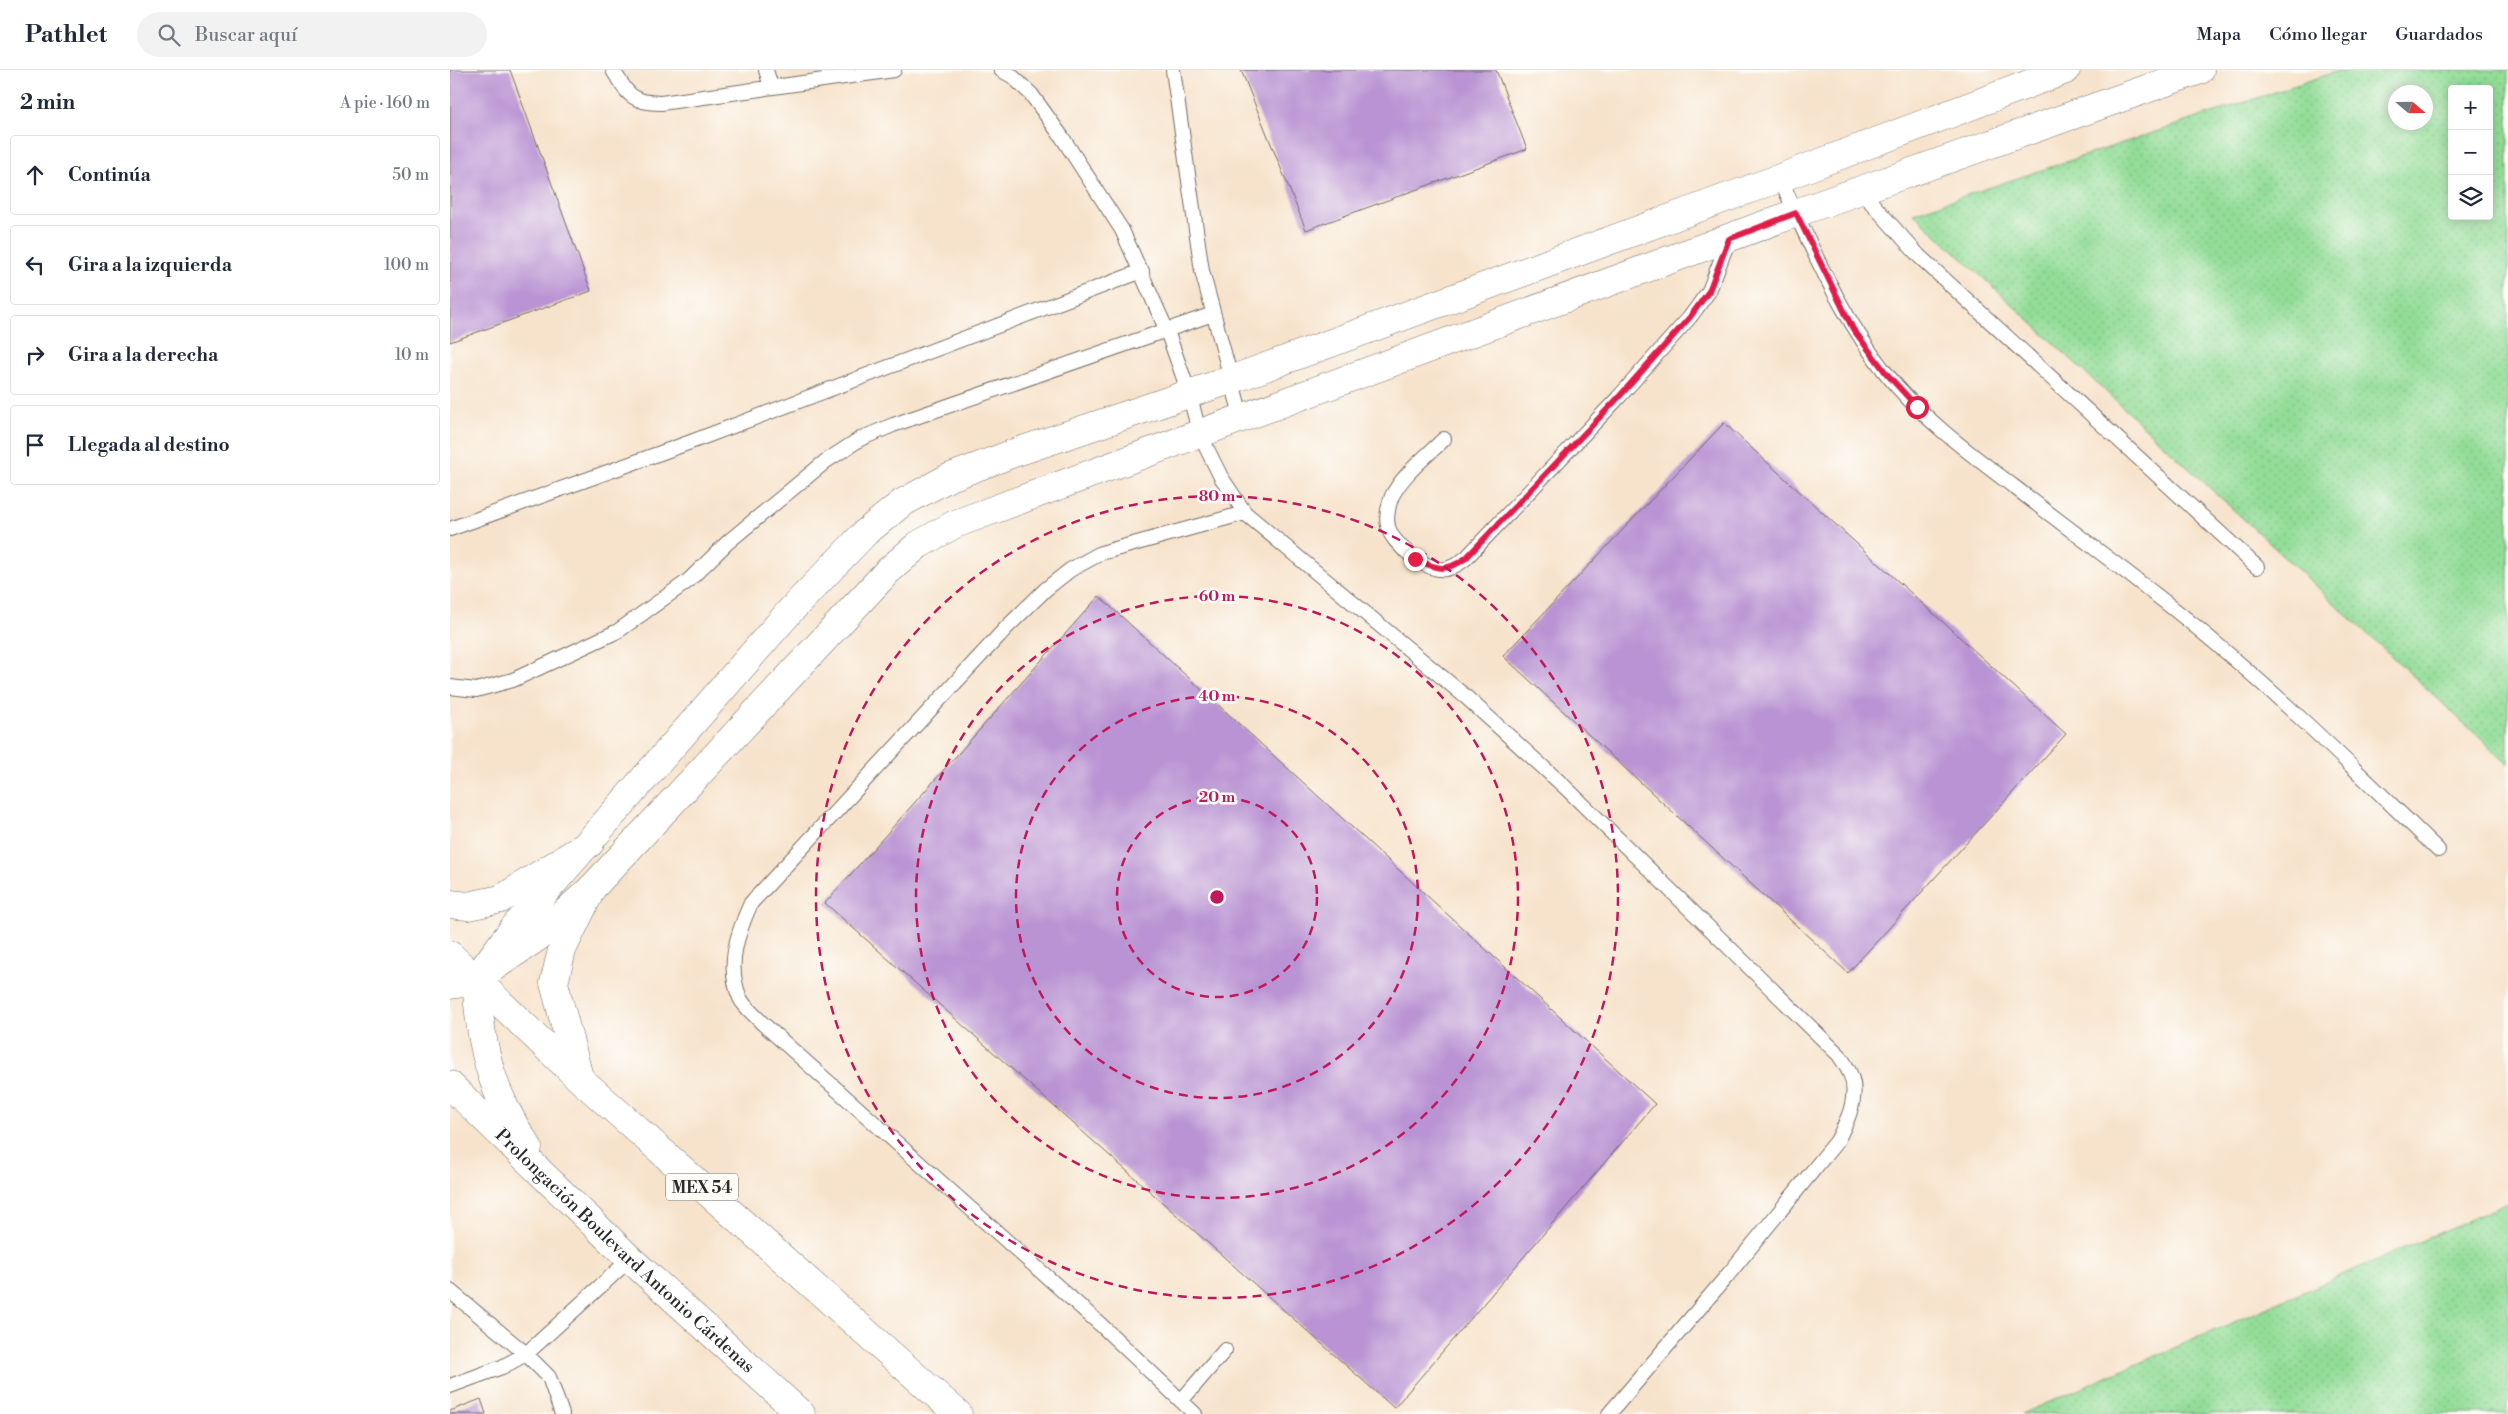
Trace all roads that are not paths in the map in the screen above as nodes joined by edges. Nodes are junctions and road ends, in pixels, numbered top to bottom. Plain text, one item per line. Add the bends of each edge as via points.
1 (613, 70) edge
2 (766, 70) edge
3 (894, 70) edge
4 (1001, 70) edge
5 (1173, 70) edge
6 (2066, 70) edge
7 (2200, 70) edge
8 (771, 87) junction
9 (1780, 178) junction
10 (1860, 190) junction
11 (1796, 213) junction
12 (1729, 239) junction
13 (1142, 271) junction
14 (1213, 314) junction
15 (1167, 331) junction
16 (1232, 379) junction
17 (1189, 393) junction
18 (1242, 419) junction
19 (1200, 435) junction
20 (1444, 439) dead end
21 (1245, 513) junction
22 (450, 529) edge
23 (2257, 567) dead end
24 (450, 687) edge
25 (590, 843) junction
26 (2438, 850) dead end
27 (592, 888) junction
28 (450, 904) edge
29 (450, 955) edge
30 (476, 979) junction
31 (450, 985) edge
32 (580, 1079) junction
33 (450, 1085) edge
34 (552, 1183) junction
35 (630, 1259) junction
36 (450, 1291) edge
37 (1226, 1350) dead end
38 (526, 1354) junction
39 (907, 1369) junction
40 (450, 1386) edge
41 (1181, 1402) junction
42 (562, 1414) edge
43 (801, 1414) edge
44 (930, 1414) edge
45 (958, 1414) edge
46 (1195, 1414) edge
47 (1609, 1414) edge

1 - 8 lane via 628,92 644,103
2 - 8 lane
3 - 8 lane
4 - 13 lane via 1031,94 1062,137 1122,230
5 - 14 lane via 1202,272
6 - 9 main road
7 - 10 main road
9 - 11 lane
9 - 16 main road
10 - 11 main road
10 - 23 lane via 1919,256
11 - 12 main road
11 - 26 lane via 1853,329 1917,407 1961,446 2168,604 2247,671 2326,740
12 - 18 main road
12 - 20 lane via 1709,291 1669,342 1466,558 1444,569 1415,559 1388,527 1392,496
13 - 15 lane
13 - 22 lane via 688,443
14 - 15 lane
14 - 16 lane
15 - 17 lane
15 - 24 lane via 860,439 728,542 688,581 618,631 513,680 476,690
16 - 17 main road
16 - 18 lane
17 - 19 lane
17 - 25 main road via 948,478 902,503 865,533 791,610
18 - 19 main road
19 - 21 lane via 1221,477
19 - 27 main road via 955,524 918,545 887,572
21 - 41 lane via 1101,553 1070,570 1046,589 751,904 734,950 734,976 741,1000 761,1022 1100,1325
21 - 47 lane via 1466,697 1566,788 1839,1054 1852,1076 1853,1098 1848,1121 1837,1141
25 - 28 main road via 501,899 468,906
25 - 30 main road via 512,930
27 - 30 main road via 538,938
27 - 32 main road via 562,950 554,982
29 - 30 main road, MEX 54
30 - 31 main road
30 - 32 main road, MEX 54
30 - 34 main road via 478,1018 492,1079 520,1136
32 - 39 main road, MEX 54
33 - 34 main road, Prolongación Boulevard Antonio Cárdenas
34 - 35 main road, Prolongación Boulevard Antonio Cárdenas
35 - 38 lane
35 - 43 main road, Prolongación Boulevard Antonio Cárdenas
36 - 38 lane
37 - 41 lane
38 - 40 lane via 502,1367
38 - 42 lane via 549,1377
39 - 44 main road via 920,1401
39 - 45 main road, MEX 54
41 - 46 lane

